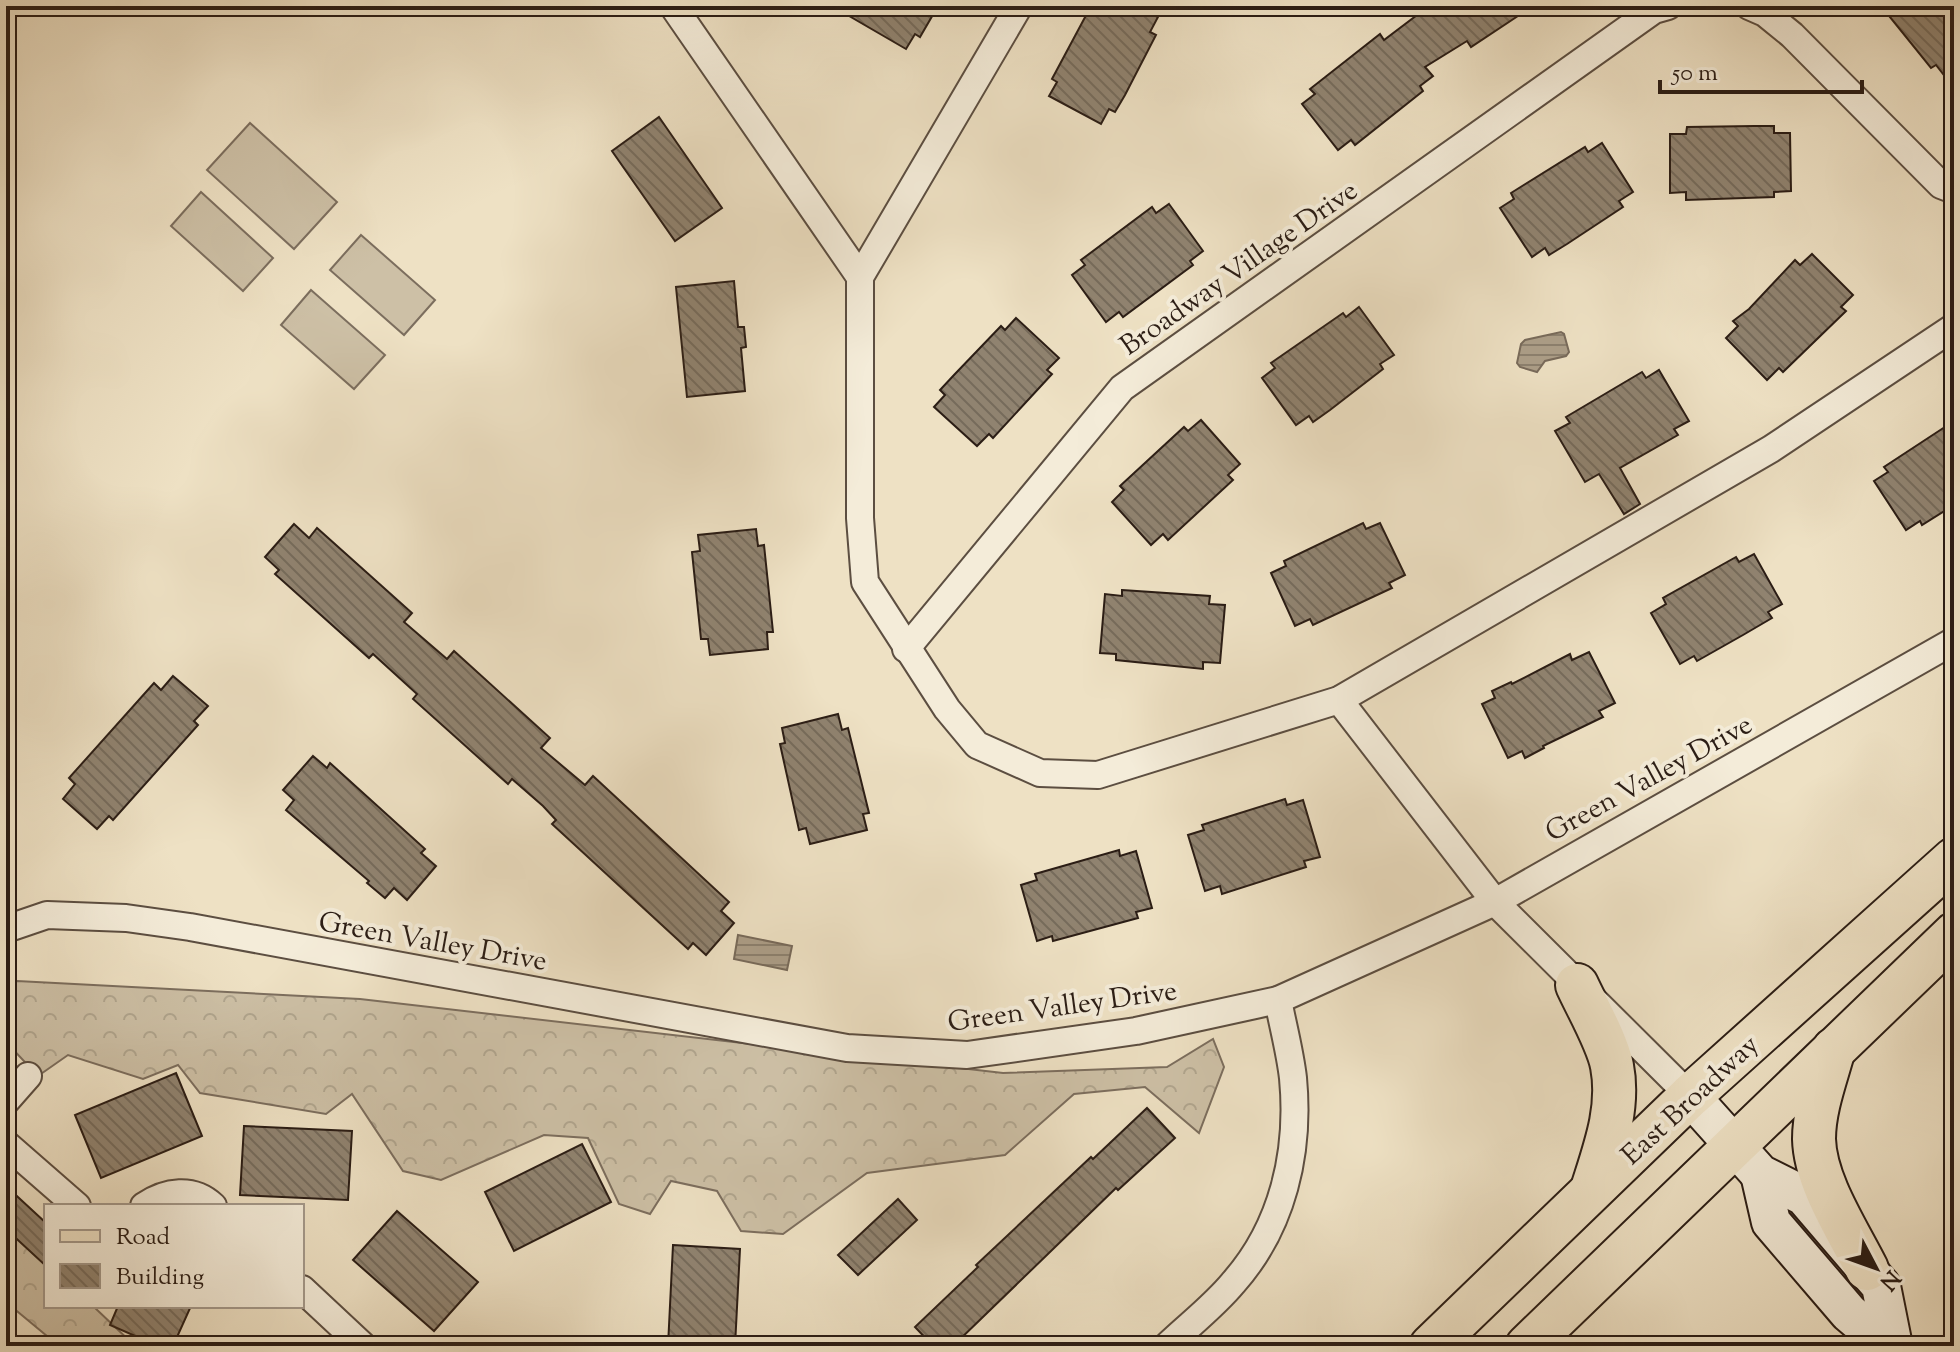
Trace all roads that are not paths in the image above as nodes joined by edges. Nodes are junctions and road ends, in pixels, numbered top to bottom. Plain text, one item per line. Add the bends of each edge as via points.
1 (673, 6) edge
2 (1019, 6) edge
3 (1668, 6) edge
4 (1749, 6) edge
5 (1954, 190) edge
6 (860, 277) junction
7 (1954, 327) edge
8 (1954, 641) edge
9 (906, 649) junction
10 (1339, 700) junction
11 (1954, 859) edge
12 (1495, 902) junction
13 (6, 929) edge
14 (1954, 934) edge
15 (1577, 985) junction
16 (1278, 1000) junction
17 (1835, 1048) junction
18 (28, 1076) dead end
19 (1690, 1096) junction
20 (6, 1101) edge
21 (6, 1144) edge
22 (1746, 1159) junction
23 (1592, 1189) junction
24 (75, 1204) edge
25 (148, 1204) edge
26 (210, 1204) edge
27 (1867, 1269) junction
28 (304, 1291) edge
29 (363, 1346) edge
30 (1167, 1346) edge
31 (1431, 1346) edge
32 (1527, 1346) edge
33 (1891, 1346) edge

1 - 6 street
2 - 6 street
3 - 9 street, Broadway Village Drive via 1641,19 1122,388
4 - 5 street via 1792,35 1941,185
6 - 9 street via 865,582
7 - 10 street via 1771,449
8 - 12 street, Green Valley Drive
9 - 10 street via 977,745 1040,773 1098,775
10 - 12 street
11 - 19 main road, East Broadway
12 - 15 street
12 - 16 street, Green Valley Drive
13 - 16 street, Green Valley Drive via 47,915 126,918 847,1048 907,1054 967,1055 1136,1031
14 - 17 main road
15 - 19 street
15 - 23 main road via 1612,1063 1616,1099
16 - 30 street via 1293,1078 1294,1135 1286,1184 1270,1231 1234,1283
17 - 22 main road
17 - 27 main road via 1814,1139 1820,1174
18 - 20 street
19 - 22 street
19 - 23 main road, East Broadway
21 - 24 street
22 - 27 street via 1804,1196
22 - 32 main road
22 - 33 street via 1771,1222 1849,1313
23 - 31 main road, East Broadway
25 - 26 street via 170,1193 192,1193
27 - 33 street via 1881,1286
28 - 29 street

